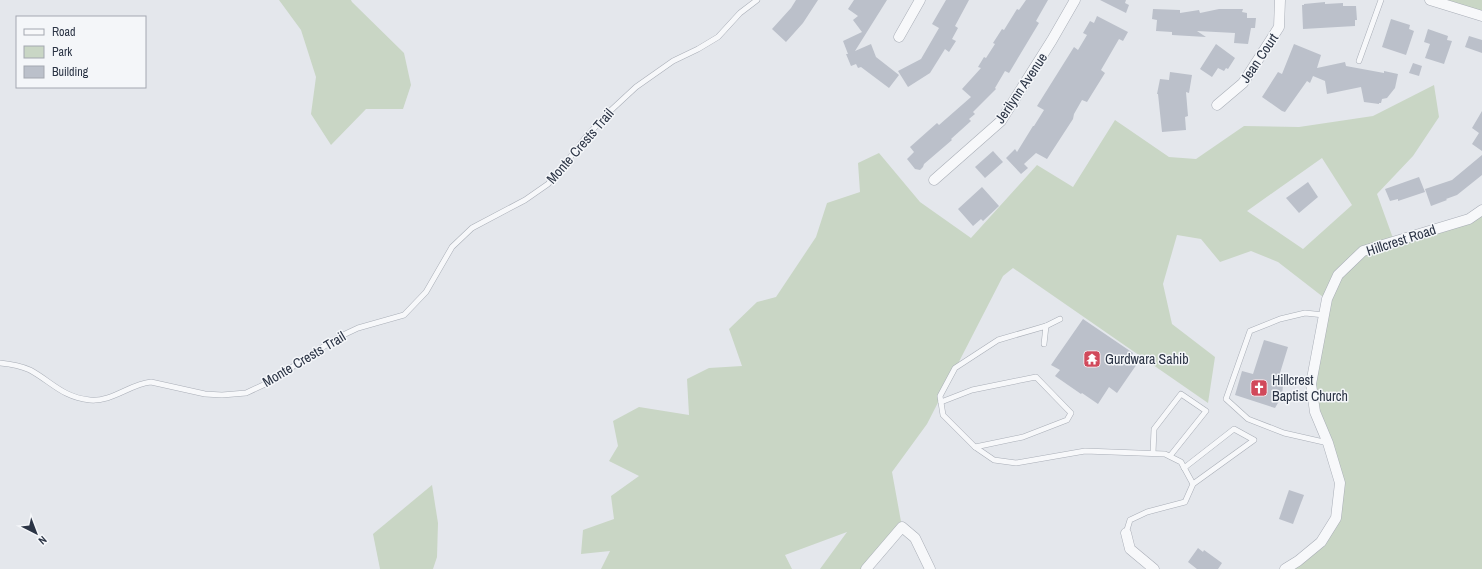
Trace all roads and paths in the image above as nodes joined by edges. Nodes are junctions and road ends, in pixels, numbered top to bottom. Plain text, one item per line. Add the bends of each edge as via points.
1 (757, 0) edge
2 (920, 0) edge
3 (1075, 0) edge
4 (1280, 0) edge
5 (1381, 0) edge
6 (1430, 0) edge
7 (1482, 16) edge
8 (900, 37) dead end
9 (1359, 61) dead end
10 (1217, 105) dead end
11 (934, 180) dead end
12 (1482, 210) edge
13 (1324, 315) junction
14 (1060, 319) dead end
15 (1046, 326) junction
16 (1044, 344) dead end
17 (0, 363) edge
18 (941, 402) junction
19 (1328, 443) junction
20 (975, 447) junction
21 (1153, 453) junction
22 (1170, 456) junction
23 (1184, 468) junction
24 (1193, 484) junction
25 (1126, 533) joint
26 (866, 569) edge
27 (930, 569) edge
28 (1154, 569) edge
29 (1285, 569) edge

1 - 17 lane, Monte Crests Trail via 740,13 718,37 698,50 673,61 636,87 585,138 548,184 525,200 472,228 452,247 426,292 404,315 358,328 341,336 274,380 246,393 222,395 144,382 114,396 91,400 70,396 29,370
2 - 8 street
3 - 11 street, Jerilynn Avenue via 1001,121
4 - 10 street, Jean Court via 1279,27 1243,83
5 - 9 lane
6 - 7 street
12 - 13 street, Hillcrest Road via 1468,219 1363,251 1338,275 1327,300
13 - 19 street, Hillcrest Road via 1311,384 1315,412
13 - 19 lane via 1305,314 1286,318 1250,331 1226,399 1248,419 1284,433
14 - 15 lane
15 - 16 lane
15 - 18 lane via 998,340 955,368 940,396
18 - 20 lane via 943,415
18 - 20 lane via 972,390 1036,377 1071,413 1067,420 1023,437
19 - 29 street, Hillcrest Road via 1340,483 1336,518 1321,542
20 - 21 lane via 994,460 1016,463 1085,451
21 - 22 lane
21 - 22 lane via 1154,429 1181,394 1206,411
22 - 23 lane via 1181,462
23 - 24 lane
23 - 24 lane via 1234,429 1254,440
24 - 25 lane via 1185,502 1147,512 1130,520
25 - 28 street via 1130,549
26 - 27 street via 902,527 915,538

